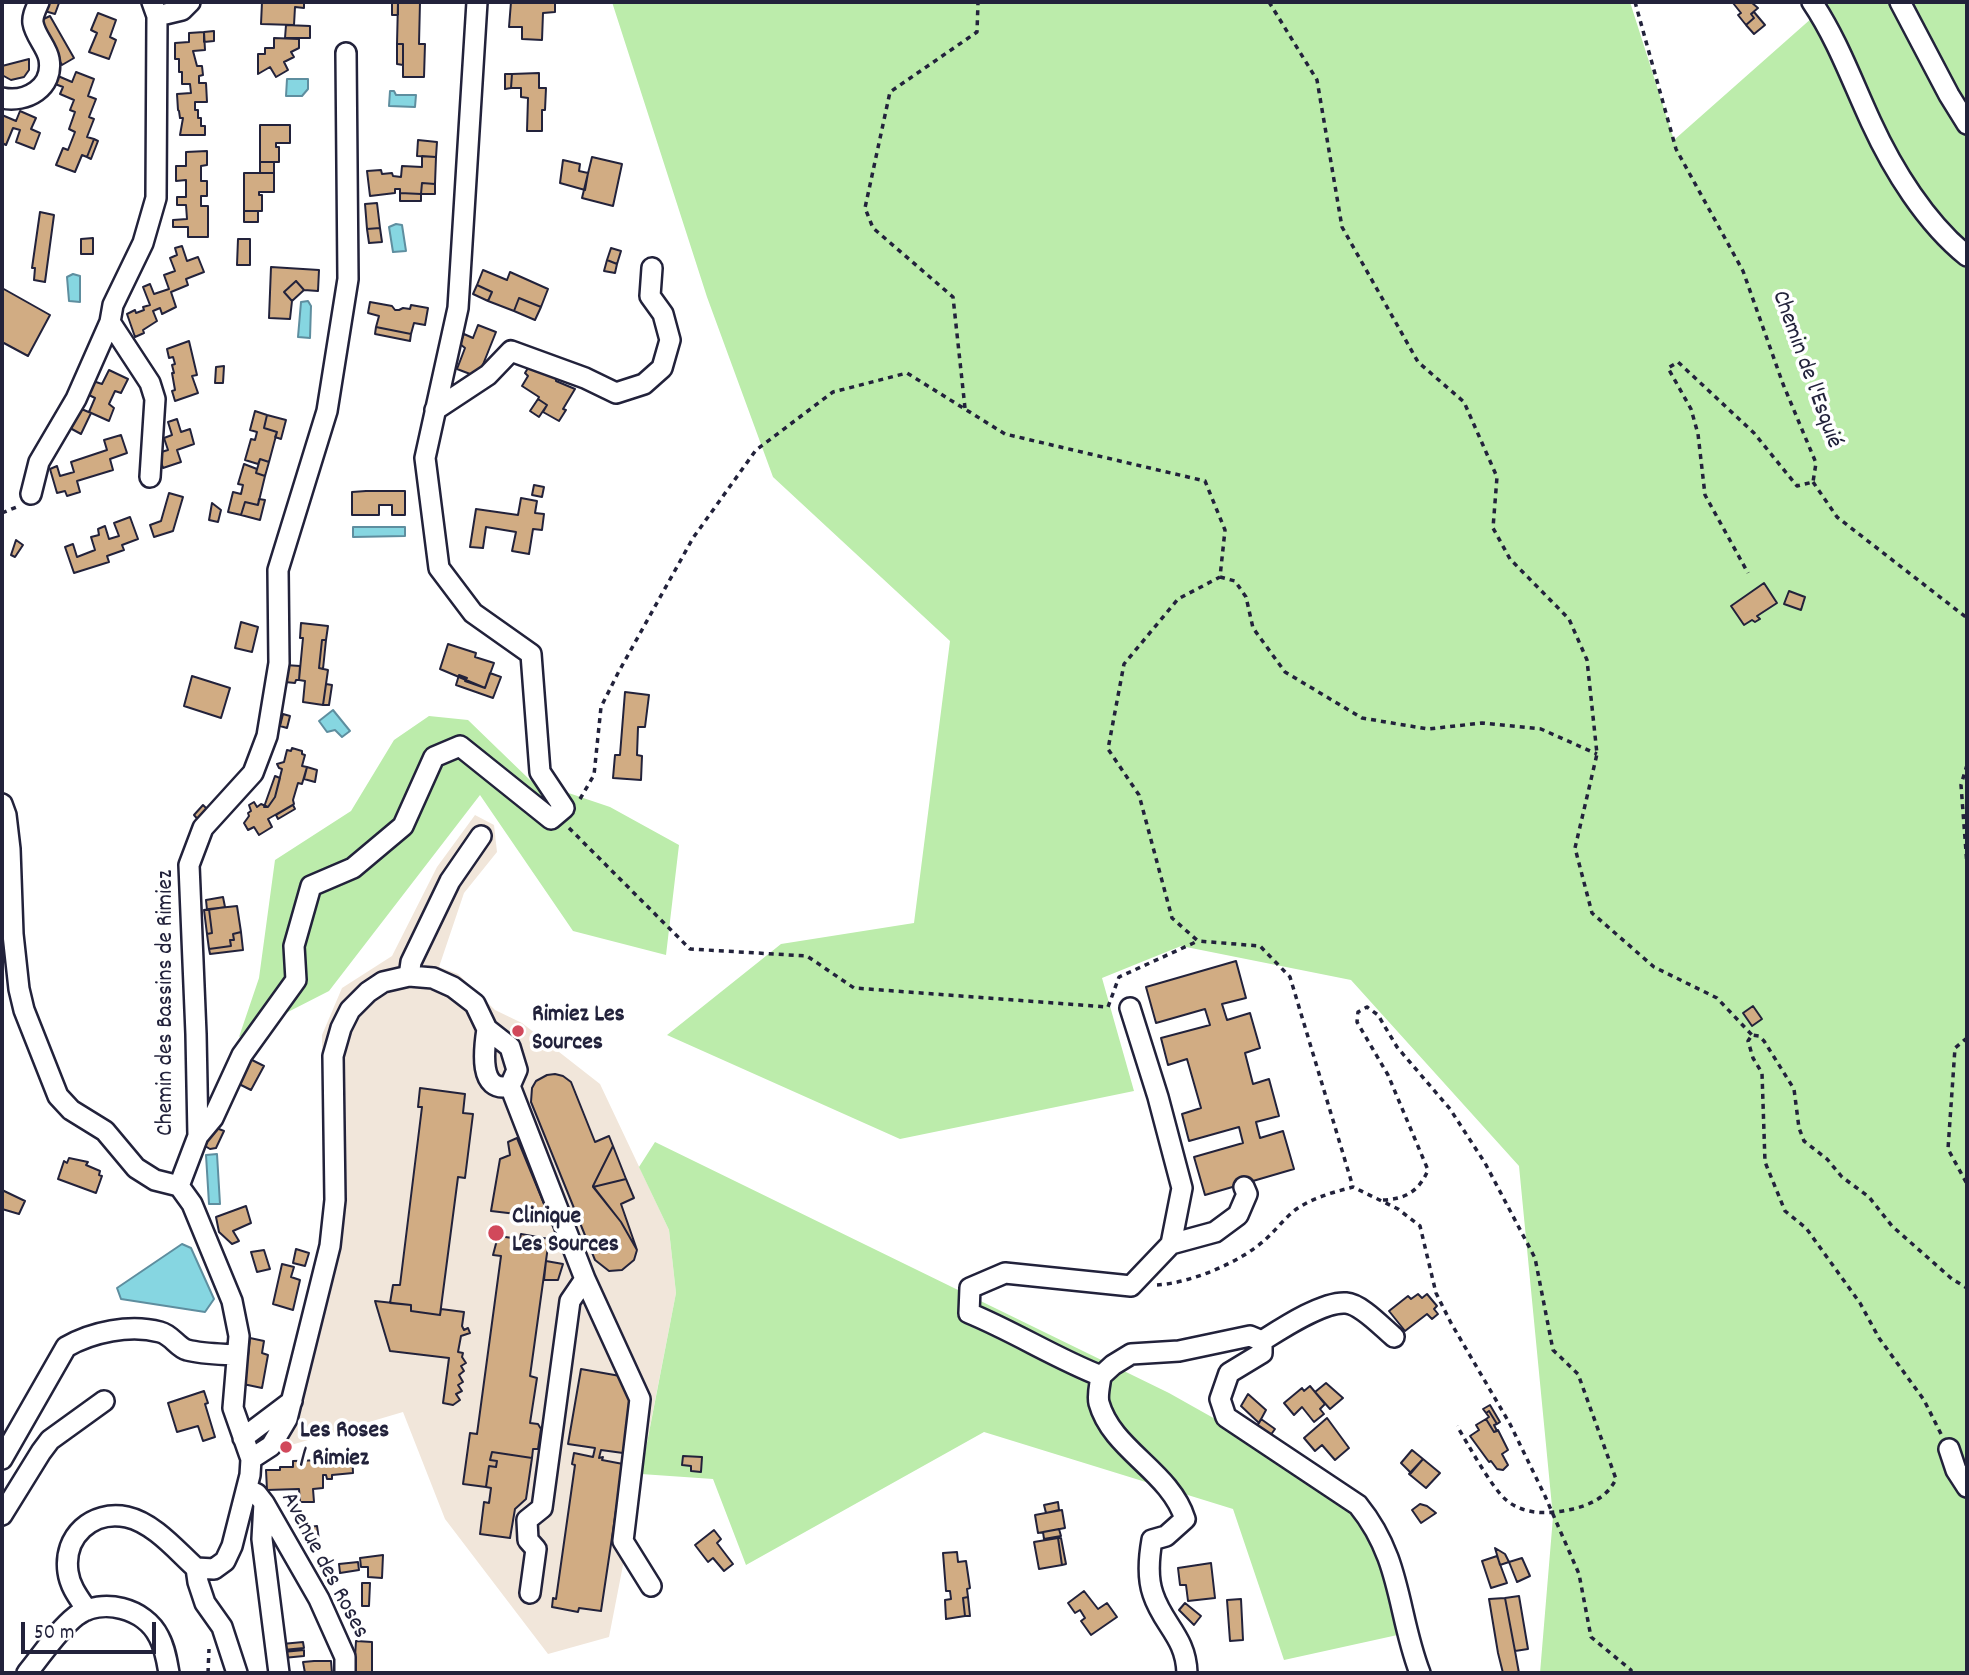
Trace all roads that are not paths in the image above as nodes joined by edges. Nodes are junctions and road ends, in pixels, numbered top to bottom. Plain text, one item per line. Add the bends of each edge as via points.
1 (38, 2) edge
2 (190, 2) edge
3 (477, 2) edge
4 (1812, 2) edge
5 (1900, 2) edge
6 (154, 9) edge
7 (346, 53) dead end
8 (2, 98) edge
9 (1967, 124) edge
10 (1967, 256) edge
11 (652, 268) dead end
12 (110, 322) junction
13 (435, 410) junction
14 (150, 477) dead end
15 (31, 494) dead end
16 (2, 804) edge
17 (481, 836) dead end
18 (409, 976) junction
19 (1130, 1007) dead end
20 (486, 1029) junction
21 (510, 1086) junction
22 (198, 1136) junction
23 (179, 1186) junction
24 (1244, 1187) dead end
25 (1171, 1244) junction
26 (584, 1279) junction
27 (1394, 1337) dead end
28 (1262, 1341) junction
29 (236, 1355) junction
30 (1101, 1376) junction
31 (104, 1401) dead end
32 (292, 1401) junction
33 (243, 1438) junction
34 (1949, 1449) road end
35 (2, 1459) edge
36 (251, 1459) junction
37 (1967, 1487) edge
38 (247, 1489) junction
39 (264, 1503) junction
40 (2, 1516) edge
41 (196, 1568) junction
42 (652, 1586) dead end
43 (530, 1593) dead end
44 (87, 1610) junction
45 (27, 1673) edge
46 (169, 1673) edge
47 (237, 1673) edge
48 (279, 1673) edge
49 (345, 1673) edge
50 (1187, 1673) edge
51 (1420, 1673) edge

1 - 8 street via 33,26 49,58 45,81 27,99
2 - 6 street via 182,10
3 - 13 street via 458,308
4 - 10 street via 1830,29 1872,124 1908,189
5 - 9 street
6 - 12 street via 156,198
7 - 22 street, Chemin des Bassins de Rimiez via 348,279 327,411 278,570 279,663 267,736 253,773 203,828 189,865
11 - 13 street via 650,296 663,314 670,340 662,368 644,384 616,393 511,351 488,375
12 - 14 street via 150,383 155,399
12 - 15 street via 76,399 39,462
13 - 22 street via 425,458 439,568 473,613 531,654 540,772 557,814 460,746 434,757 403,826 353,868 311,886 294,946 296,980 242,1055 213,1118
16 - 23 street via 23,1010 58,1096 71,1111 105,1131 136,1168 155,1180
17 - 18 street via 450,881 411,962
18 - 20 street via 433,978 453,987 475,1004
18 - 32 street via 383,982 350,1010 333,1056 335,1199 330,1246
19 - 25 street via 1182,1188
20 - 21 street via 510,1047 517,1070
20 - 21 street via 484,1065 489,1082
21 - 26 street
22 - 23 street, Chemin des Bassins de Rimiez
23 - 29 street via 192,1204 232,1301 239,1336
24 - 25 street via 1247,1194 1238,1215 1215,1232
25 - 30 street via 1131,1286 1004,1273 970,1288 970,1313
26 - 42 street via 640,1399 623,1541
26 - 43 street via 570,1301 542,1508 527,1520 528,1540 536,1549
27 - 28 street via 1365,1312 1346,1303 1319,1309
28 - 30 street via 1250,1336 1131,1354
28 - 51 street via 1262,1353 1229,1373 1220,1399 1226,1417 1358,1505 1372,1523 1391,1563
29 - 33 street via 233,1408
29 - 35 street via 184,1349 162,1332 128,1328 77,1341 65,1347
30 - 50 street via 1098,1401 1109,1425 1157,1474 1180,1503 1185,1520 1166,1536 1152,1540 1149,1562 1153,1594 1186,1655
31 - 40 street via 50,1440
32 - 33 street
32 - 36 street via 275,1441
33 - 36 street
34 - 37 street
36 - 38 street
38 - 39 street, Avenue des Roses
38 - 41 street via 225,1561 214,1569
39 - 48 street via 262,1539
39 - 49 street, Avenue des Roses via 318,1599 345,1657
41 - 44 street via 159,1535 130,1518 94,1520 79,1530 68,1560 74,1592
41 - 47 street via 205,1603 222,1627
44 - 45 street via 75,1617
44 - 46 street via 116,1606 148,1622 165,1651

